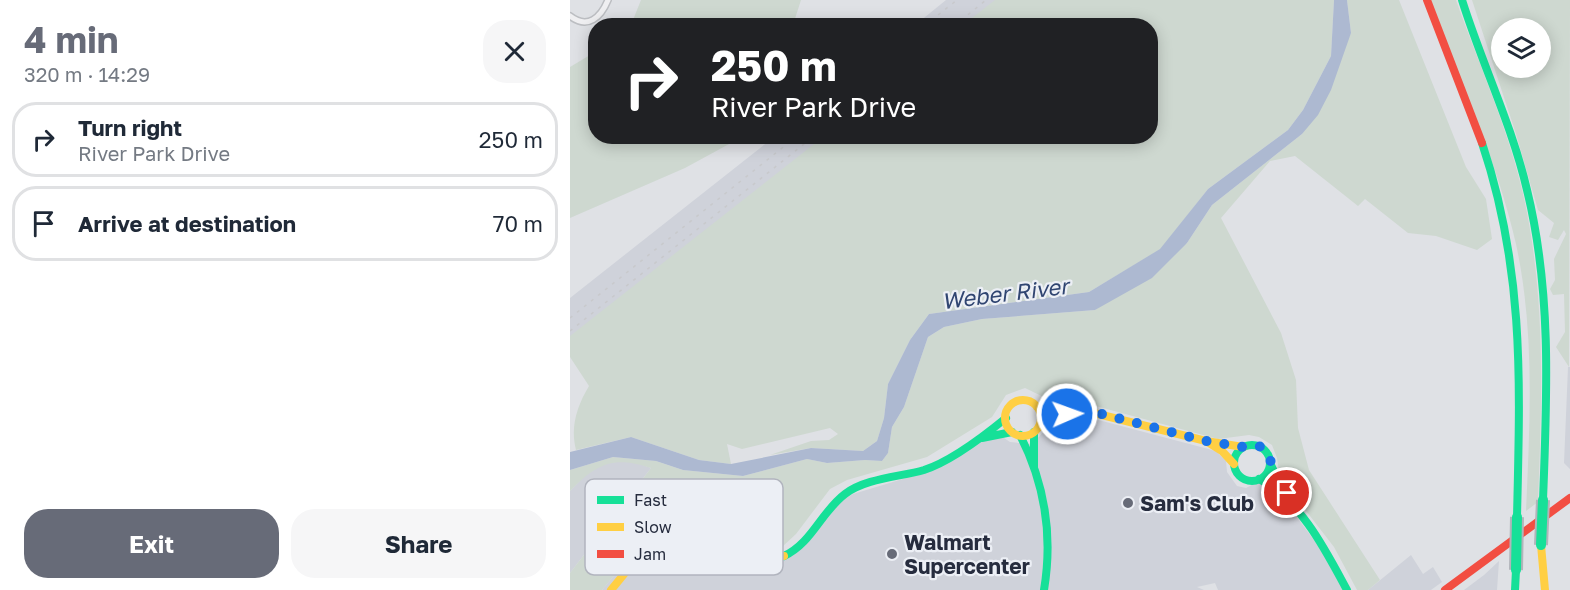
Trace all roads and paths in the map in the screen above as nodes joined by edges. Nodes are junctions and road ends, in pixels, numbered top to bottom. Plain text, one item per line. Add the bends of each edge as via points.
1 (608, 0) edge
2 (1427, 0) edge
3 (1462, 0) edge
4 (570, 16) edge
5 (597, 18) edge
6 (588, 22) edge
7 (1037, 407) junction
8 (1074, 411) junction
9 (1006, 418) junction
10 (1037, 428) junction
11 (1016, 434) junction
12 (982, 438) junction
13 (1206, 441) junction
14 (1243, 447) junction
15 (1270, 463) junction
16 (1234, 464) junction
17 (1034, 467) junction
18 (1259, 479) junction
19 (1570, 498) edge
20 (1287, 499) junction
21 (1541, 545) junction
22 (783, 556) edge
23 (623, 575) edge
24 (611, 590) edge
25 (1044, 590) edge
26 (1347, 590) edge
27 (1445, 590) edge
28 (1515, 590) edge
29 (1540, 590) edge
30 (1545, 590) edge

1 - 5 street
2 - 28 main road, bridge via 1489,166 1512,262 1521,338
3 - 21 main road, bridge via 1514,143 1537,238 1549,356
4 - 6 street
7 - 8 main road
7 - 9 main road via 1029,401 1015,402
7 - 10 main road via 1041,415
8 - 10 main road
8 - 13 main road via 1090,411
9 - 11 main road
9 - 12 main road
10 - 11 main road
10 - 17 main road
11 - 12 main road
11 - 17 main road
12 - 22 main road via 927,469 853,490 837,501 803,544
13 - 14 main road
13 - 16 main road
14 - 15 main road via 1259,446
14 - 16 main road
15 - 18 main road
15 - 20 main road
16 - 18 main road via 1242,477
17 - 25 main road via 1048,535
18 - 20 main road
19 - 27 main road
20 - 26 main road via 1330,557
21 - 29 main road
21 - 30 main road
23 - 24 main road

